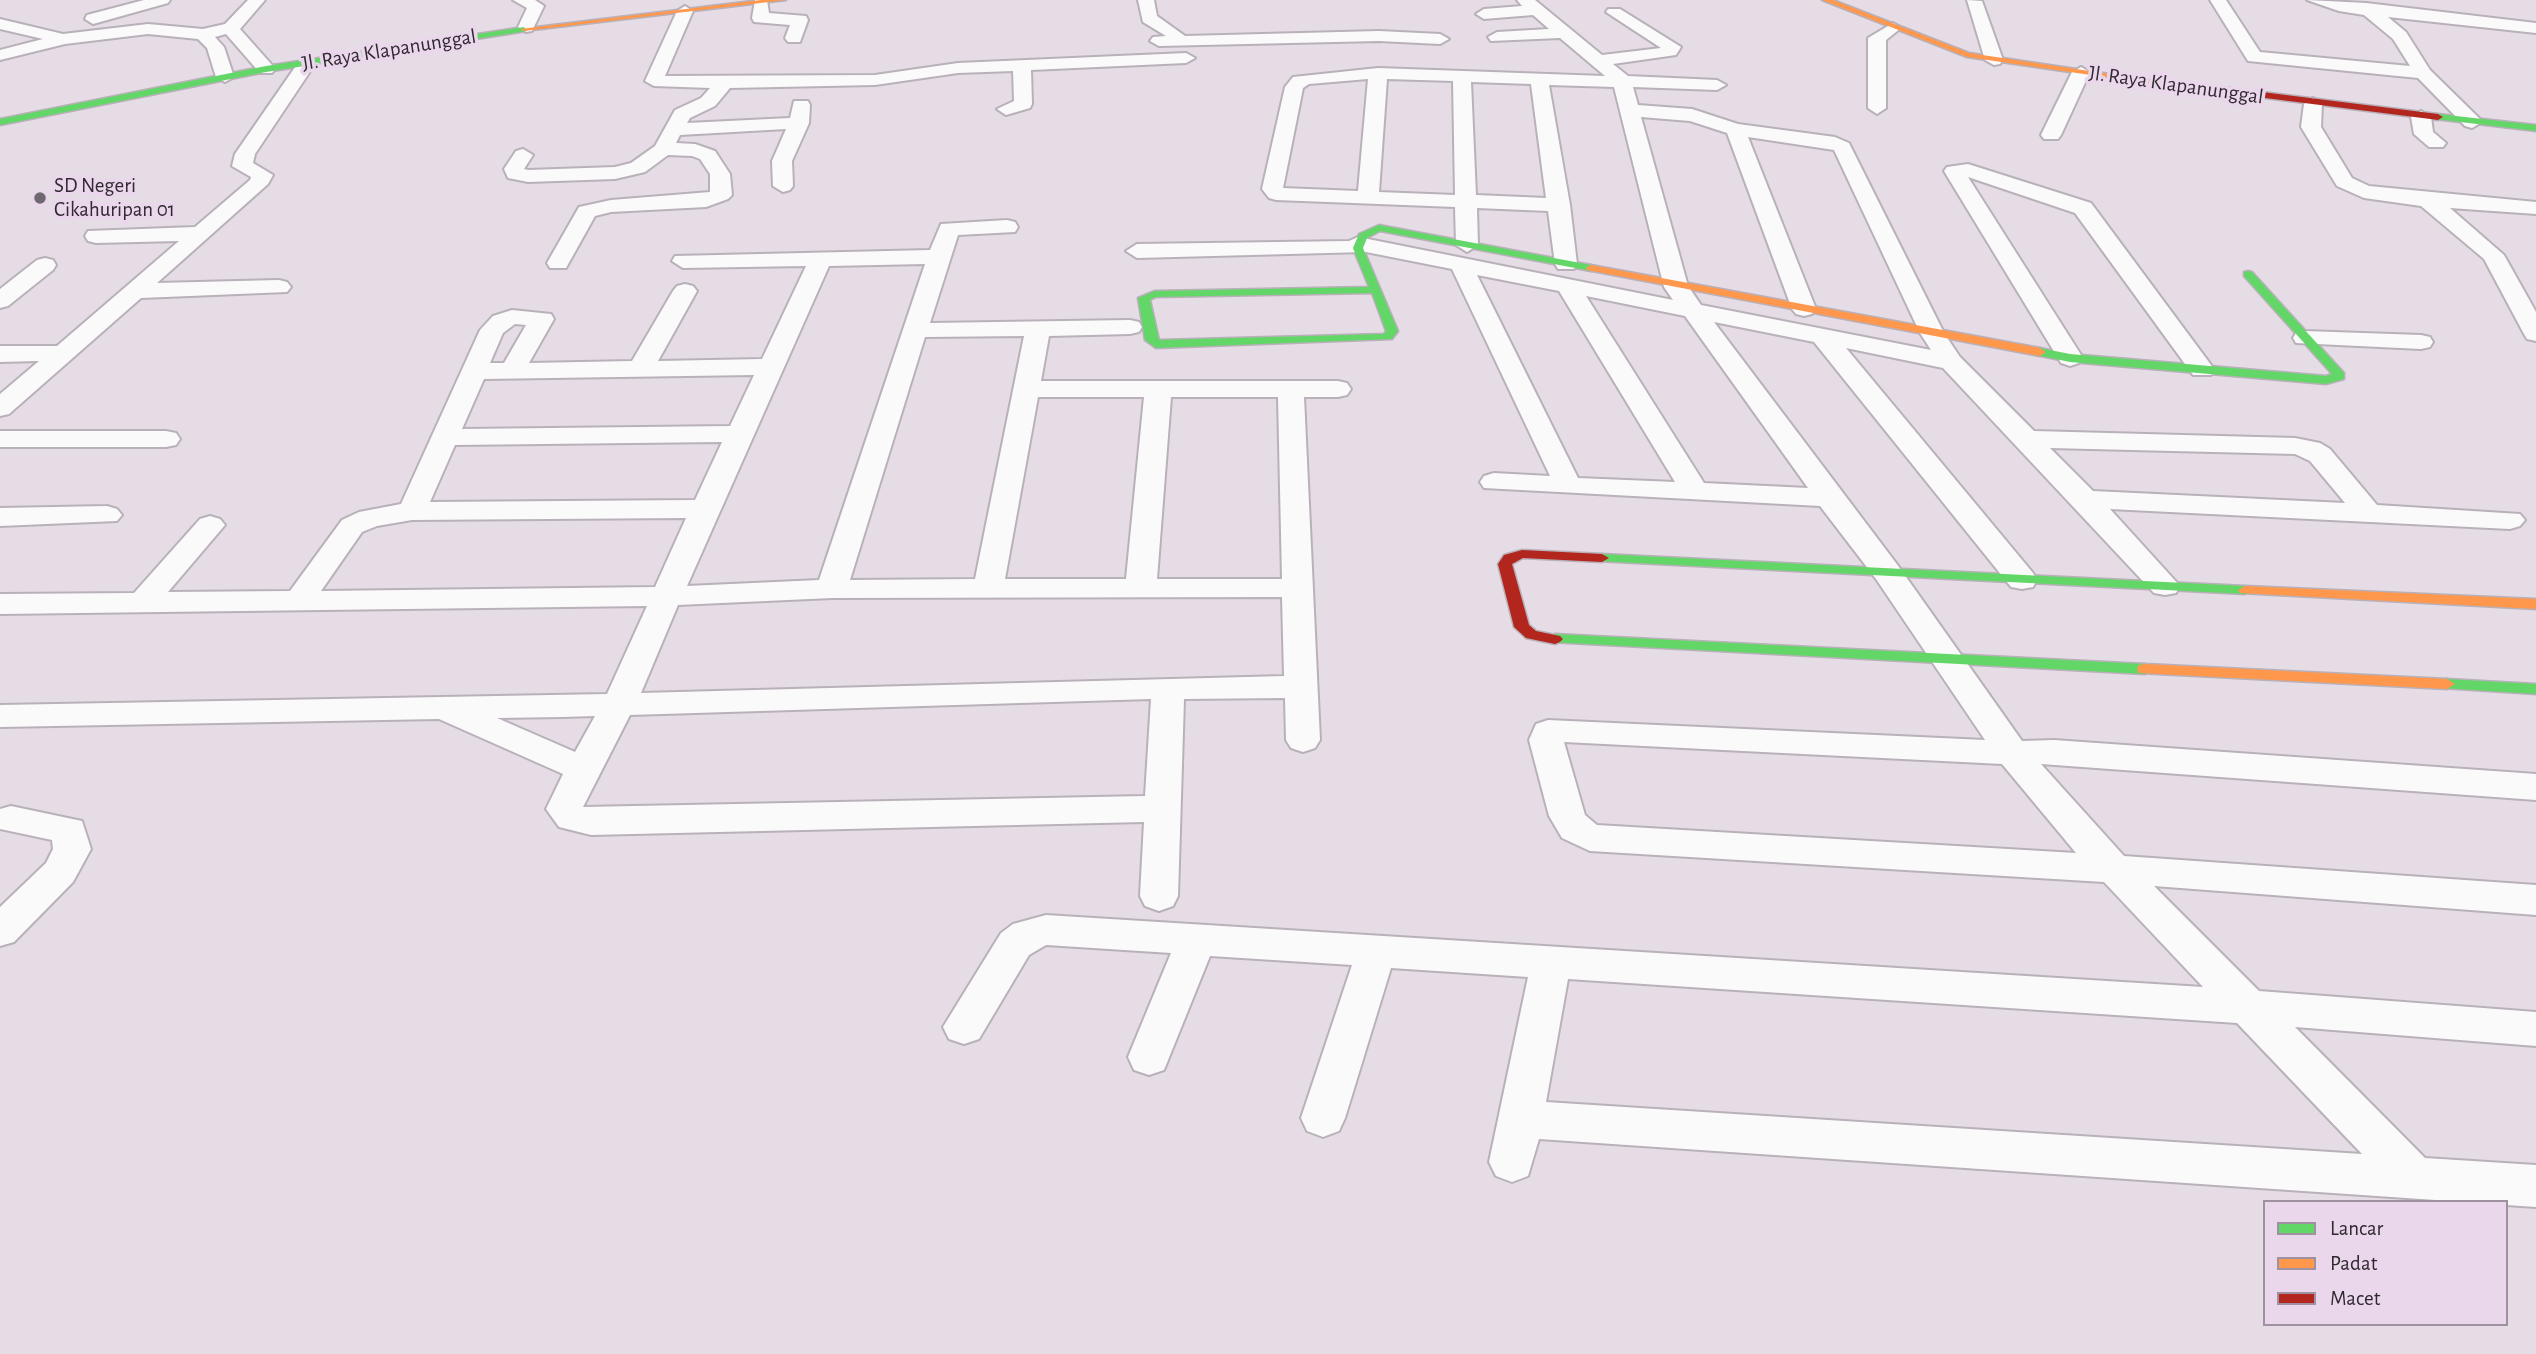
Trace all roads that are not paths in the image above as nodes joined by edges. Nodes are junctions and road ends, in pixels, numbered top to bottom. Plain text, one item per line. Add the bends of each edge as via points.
1 (162, 0) edge
2 (257, 0) edge
3 (521, 0) edge
4 (782, 0) edge
5 (1146, 0) edge
6 (1826, 0) edge
7 (2218, 0) edge
8 (2315, 0) edge
9 (1974, 2) edge
10 (92, 3) dead end
11 (761, 3) junction
12 (2362, 4) edge
13 (1530, 5) edge
14 (685, 11) junction
15 (117, 12) junction
16 (1614, 12) dead end
17 (1484, 14) dead end
18 (1, 25) edge
19 (231, 27) junction
20 (526, 27) junction
21 (162, 28) junction
22 (1893, 28) junction
23 (2536, 28) edge
24 (1562, 33) junction
25 (203, 34) junction
26 (41, 35) junction
27 (1497, 37) dead end
28 (794, 38) dead end
29 (65, 39) junction
30 (1440, 39) dead end
31 (1139, 42) dead end
32 (1083, 45) dead end
33 (1182, 50) junction
34 (0, 55) edge
35 (1565, 58) dead end
36 (1595, 59) junction
37 (1524, 60) dead end
38 (1994, 60) junction
39 (1496, 61) dead end
40 (1068, 63) junction
41 (306, 64) junction
42 (1022, 66) junction
43 (266, 69) junction
44 (2081, 72) junction
45 (1378, 73) junction
46 (2423, 73) junction
47 (1462, 74) junction
48 (225, 77) junction
49 (1539, 78) junction
50 (805, 79) junction
51 (1622, 81) junction
52 (725, 83) junction
53 (1717, 85) dead end
54 (1048, 87) dead end
55 (1022, 88) junction
56 (2313, 104) junction
57 (1877, 108) dead end
58 (1006, 109) dead end
59 (1630, 110) junction
60 (2421, 117) junction
61 (0, 122) edge
62 (2472, 122) junction
63 (799, 123) junction
64 (2536, 128) edge
65 (1735, 129) junction
66 (674, 130) junction
67 (2051, 135) dead end
68 (2436, 144) dead end
69 (663, 149) junction
70 (523, 155) dead end
71 (783, 186) dead end
72 (1368, 199) junction
73 (2427, 200) junction
74 (1464, 202) junction
75 (1559, 205) junction
76 (2536, 208) edge
77 (1007, 227) dead end
78 (200, 234) junction
79 (96, 236) dead end
80 (1358, 246) junction
81 (1137, 251) dead end
82 (1464, 255) junction
83 (939, 257) junction
84 (821, 259) junction
85 (682, 261) dead end
86 (558, 263) dead end
87 (45, 265) dead end
88 (2248, 274) dead end
89 (1566, 275) junction
90 (278, 287) dead end
91 (1376, 290) junction
92 (135, 291) junction
93 (685, 291) dead end
94 (1683, 296) junction
95 (0, 301) edge
96 (1804, 309) junction
97 (1130, 327) dead end
98 (1038, 329) junction
99 (915, 330) junction
100 (1932, 333) junction
101 (2536, 334) edge
102 (1823, 337) junction
103 (2305, 338) junction
104 (2421, 342) dead end
105 (62, 353) junction
106 (0, 354) edge
107 (2070, 358) junction
108 (1951, 362) junction
109 (771, 366) junction
110 (641, 368) junction
111 (513, 369) junction
112 (2202, 370) junction
113 (42, 371) junction
114 (474, 371) junction
115 (0, 372) edge
116 (1028, 388) junction
117 (1338, 389) dead end
118 (1158, 390) junction
119 (1291, 390) junction
120 (0, 408) edge
121 (740, 434) junction
122 (445, 436) junction
123 (0, 439) edge
124 (166, 439) dead end
125 (2026, 439) junction
126 (1494, 482) dead end
127 (1568, 485) junction
128 (1695, 492) junction
129 (1829, 498) junction
130 (2085, 499) junction
131 (705, 509) junction
132 (412, 511) junction
133 (2367, 511) junction
134 (107, 515) dead end
135 (0, 517) edge
136 (2510, 520) dead end
137 (210, 525) dead end
138 (1888, 574) junction
139 (2022, 580) junction
140 (2165, 586) junction
141 (1296, 588) junction
142 (832, 589) junction
143 (1141, 589) junction
144 (988, 590) junction
145 (667, 597) junction
146 (299, 600) junction
147 (143, 602) junction
148 (0, 604) edge
149 (2536, 604) edge
150 (1948, 659) junction
151 (1300, 687) junction
152 (1168, 688) junction
153 (2536, 689) edge
154 (620, 702) junction
155 (442, 708) junction
156 (0, 716) edge
157 (1303, 740) dead end
158 (2012, 753) junction
159 (583, 769) junction
160 (2536, 787) edge
161 (1161, 809) junction
162 (11, 819) dead end
163 (2116, 869) junction
164 (1159, 895) dead end
165 (2536, 900) edge
166 (0, 931) edge
167 (1197, 939) junction
168 (1376, 952) junction
169 (1551, 964) junction
170 (2248, 1007) junction
171 (964, 1027) dead end
172 (2536, 1029) edge
173 (1149, 1057) dead end
174 (1323, 1118) dead end
175 (1521, 1119) junction
176 (1513, 1163) dead end
177 (2413, 1177) junction
178 (2536, 1186) edge

1 - 15 street
2 - 19 street
3 - 20 street via 536,6
4 - 11 street, Jl. Raya Klapanunggal
5 - 33 street via 1149,18 1175,34
6 - 22 street, Jl. Raya Klapanunggal
7 - 46 street via 2254,57
8 - 12 street via 2345,8
9 - 38 street
10 - 15 street
11 - 14 street, Jl. Raya Klapanunggal
11 - 28 street via 760,18 800,20
12 - 23 street
12 - 46 street via 2400,36
13 - 17 street
13 - 24 street
14 - 20 street, Jl. Raya Klapanunggal
14 - 52 street via 654,81
15 - 21 street
15 - 26 street
16 - 36 street via 1672,47 1662,53
18 - 26 street
19 - 25 street
19 - 43 street
20 - 41 street, Jl. Raya Klapanunggal
21 - 25 street
21 - 29 street
22 - 38 street, Jl. Raya Klapanunggal
22 - 57 street via 1877,38
24 - 27 street
24 - 36 street
25 - 48 street via 215,47
26 - 29 street
29 - 34 street
30 - 33 street via 1379,36
31 - 33 street
32 - 40 street via 1074,48
33 - 40 street
35 - 36 street
36 - 51 street
37 - 39 street
38 - 44 street, Jl. Raya Klapanunggal
40 - 42 street
41 - 43 street, Jl. Raya Klapanunggal
41 - 78 street via 245,154 242,166 263,175 258,184
42 - 50 street via 958,68 885,79
42 - 55 street
43 - 48 street, Jl. Raya Klapanunggal
44 - 56 street, Jl. Raya Klapanunggal
44 - 67 street
45 - 47 street
45 - 72 street
45 - 72 street via 1299,81 1272,189 1290,196
46 - 62 street
47 - 49 street
47 - 74 street
48 - 61 street, Jl. Raya Klapanunggal
49 - 51 street
49 - 75 street
50 - 52 street
50 - 63 street
51 - 53 street
51 - 59 street
52 - 66 street via 708,102 682,114
54 - 55 street
55 - 58 street via 1023,104
56 - 60 street, Jl. Raya Klapanunggal
56 - 73 street via 2311,127 2344,182 2364,192
59 - 65 street via 1692,115
59 - 94 street
60 - 62 street, Jl. Raya Klapanunggal
60 - 68 street via 2424,134
62 - 64 street, Jl. Raya Klapanunggal
63 - 66 street
63 - 71 street via 782,161
65 - 96 street
65 - 100 street via 1842,147
66 - 69 street
69 - 70 street via 638,168 568,175 515,174
69 - 86 street via 708,155 720,174 721,195 706,201 611,206 587,212
72 - 74 street
73 - 76 street
73 - 101 street via 2493,255
74 - 75 street
74 - 82 street
75 - 89 street
77 - 83 street via 950,229
78 - 79 street
78 - 92 street
80 - 81 street
80 - 82 street
80 - 91 street
82 - 89 street
82 - 127 street
83 - 84 street
83 - 99 street
84 - 85 street
84 - 109 street
87 - 95 street
88 - 103 street
89 - 94 street
89 - 94 street
89 - 128 street
90 - 92 street
91 - 91 street via 1392,331 1384,338 1156,344 1151,340 1144,298 1155,294
92 - 105 street
93 - 110 street
94 - 96 street
94 - 102 street
94 - 129 street
96 - 100 street
97 - 98 street
98 - 99 street
98 - 116 street
99 - 142 street
100 - 107 street
100 - 108 street
102 - 108 street
102 - 139 street
103 - 104 street
103 - 112 street via 2340,376 2326,380
105 - 106 street
105 - 113 street
107 - 112 street
107 - 112 street via 1954,171 1968,170 2083,208
108 - 125 street
109 - 110 street
109 - 121 street
110 - 111 street
111 - 114 street
111 - 114 street via 541,319 502,321 492,330
113 - 115 street
113 - 120 street
114 - 122 street
116 - 118 street
116 - 144 street
117 - 119 street
118 - 119 street
118 - 143 street
119 - 141 street
121 - 122 street
121 - 131 street
122 - 132 street
123 - 124 street
125 - 130 street
125 - 133 street via 2310,449
126 - 127 street
127 - 128 street
128 - 129 street
129 - 138 street
130 - 133 street
130 - 140 street
131 - 132 street
131 - 145 street
132 - 146 street via 369,518 352,526
133 - 136 street
134 - 135 street
137 - 147 street
138 - 139 street
138 - 150 street
138 - 150 street via 1522,554 1504,564 1522,627 1546,639
139 - 140 street
140 - 149 street
141 - 143 street
141 - 151 street
142 - 144 street
142 - 145 street
143 - 144 street
145 - 146 street
145 - 154 street
146 - 147 street
147 - 148 street
150 - 153 street
150 - 158 street
151 - 152 street
151 - 157 street
152 - 154 street
152 - 161 street
154 - 155 street
154 - 159 street
155 - 156 street
155 - 159 street
158 - 160 street via 2053,752
158 - 163 street
158 - 163 street via 1559,730 1549,733 1546,740 1567,816 1575,829 1590,838
159 - 161 street via 564,809 572,818 591,822
161 - 164 street
162 - 166 street via 69,830 72,849 60,872
163 - 165 street
163 - 170 street
167 - 168 street
167 - 171 street via 1046,930 1027,935 1015,944
167 - 173 street
168 - 169 street
168 - 174 street
169 - 170 street
169 - 175 street
170 - 172 street
170 - 177 street
175 - 176 street
175 - 177 street
177 - 178 street

